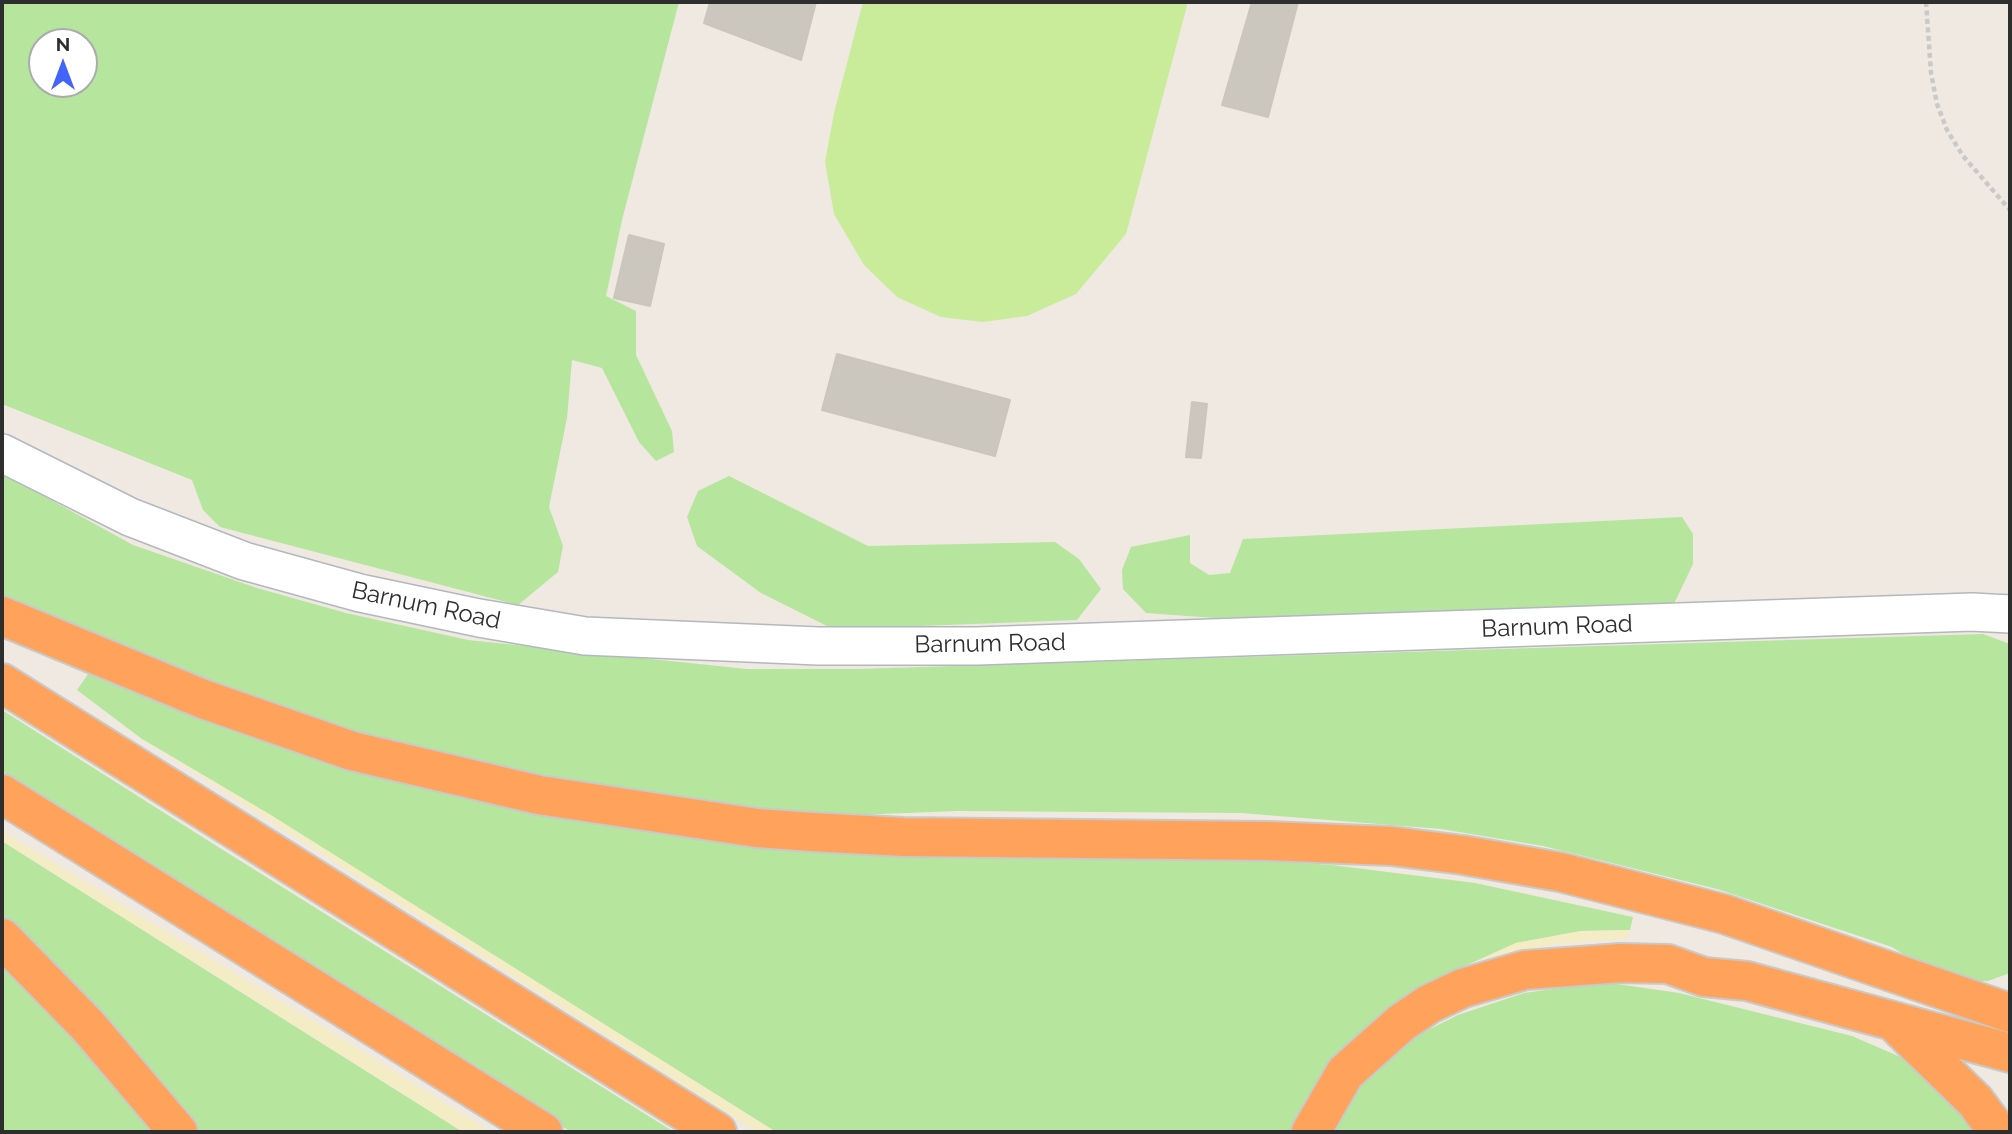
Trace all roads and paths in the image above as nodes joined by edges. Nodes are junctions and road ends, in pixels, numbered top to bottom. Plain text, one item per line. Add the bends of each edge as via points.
1 (1926, 2) edge
2 (2010, 211) edge
3 (2, 453) edge
4 (2010, 614) edge
5 (2, 616) edge
6 (2, 683) edge
7 (2, 794) edge
8 (2010, 901) edge
9 (2010, 918) edge
10 (2, 938) edge
11 (2010, 1013) edge
12 (1892, 1021) junction
13 (2010, 1054) edge
14 (178, 1132) edge
15 (543, 1132) edge
16 (717, 1132) edge
17 (1311, 1132) edge
18 (1998, 1132) edge

1 - 2 path via 1931,73 1947,130
3 - 4 street, Barnum Road via 130,517 244,561 360,593 586,636 818,646 977,646
5 - 11 highway via 203,699 352,751 539,794 757,828 812,832 1268,841 1391,846 1464,855 1560,873 1724,914
6 - 16 highway
7 - 15 highway
8 - 9 path
10 - 14 highway via 88,1026
12 - 13 highway
12 - 17 highway via 1748,981 1704,977 1668,964 1525,970 1464,988 1401,1023 1345,1073
12 - 18 highway via 1975,1101

